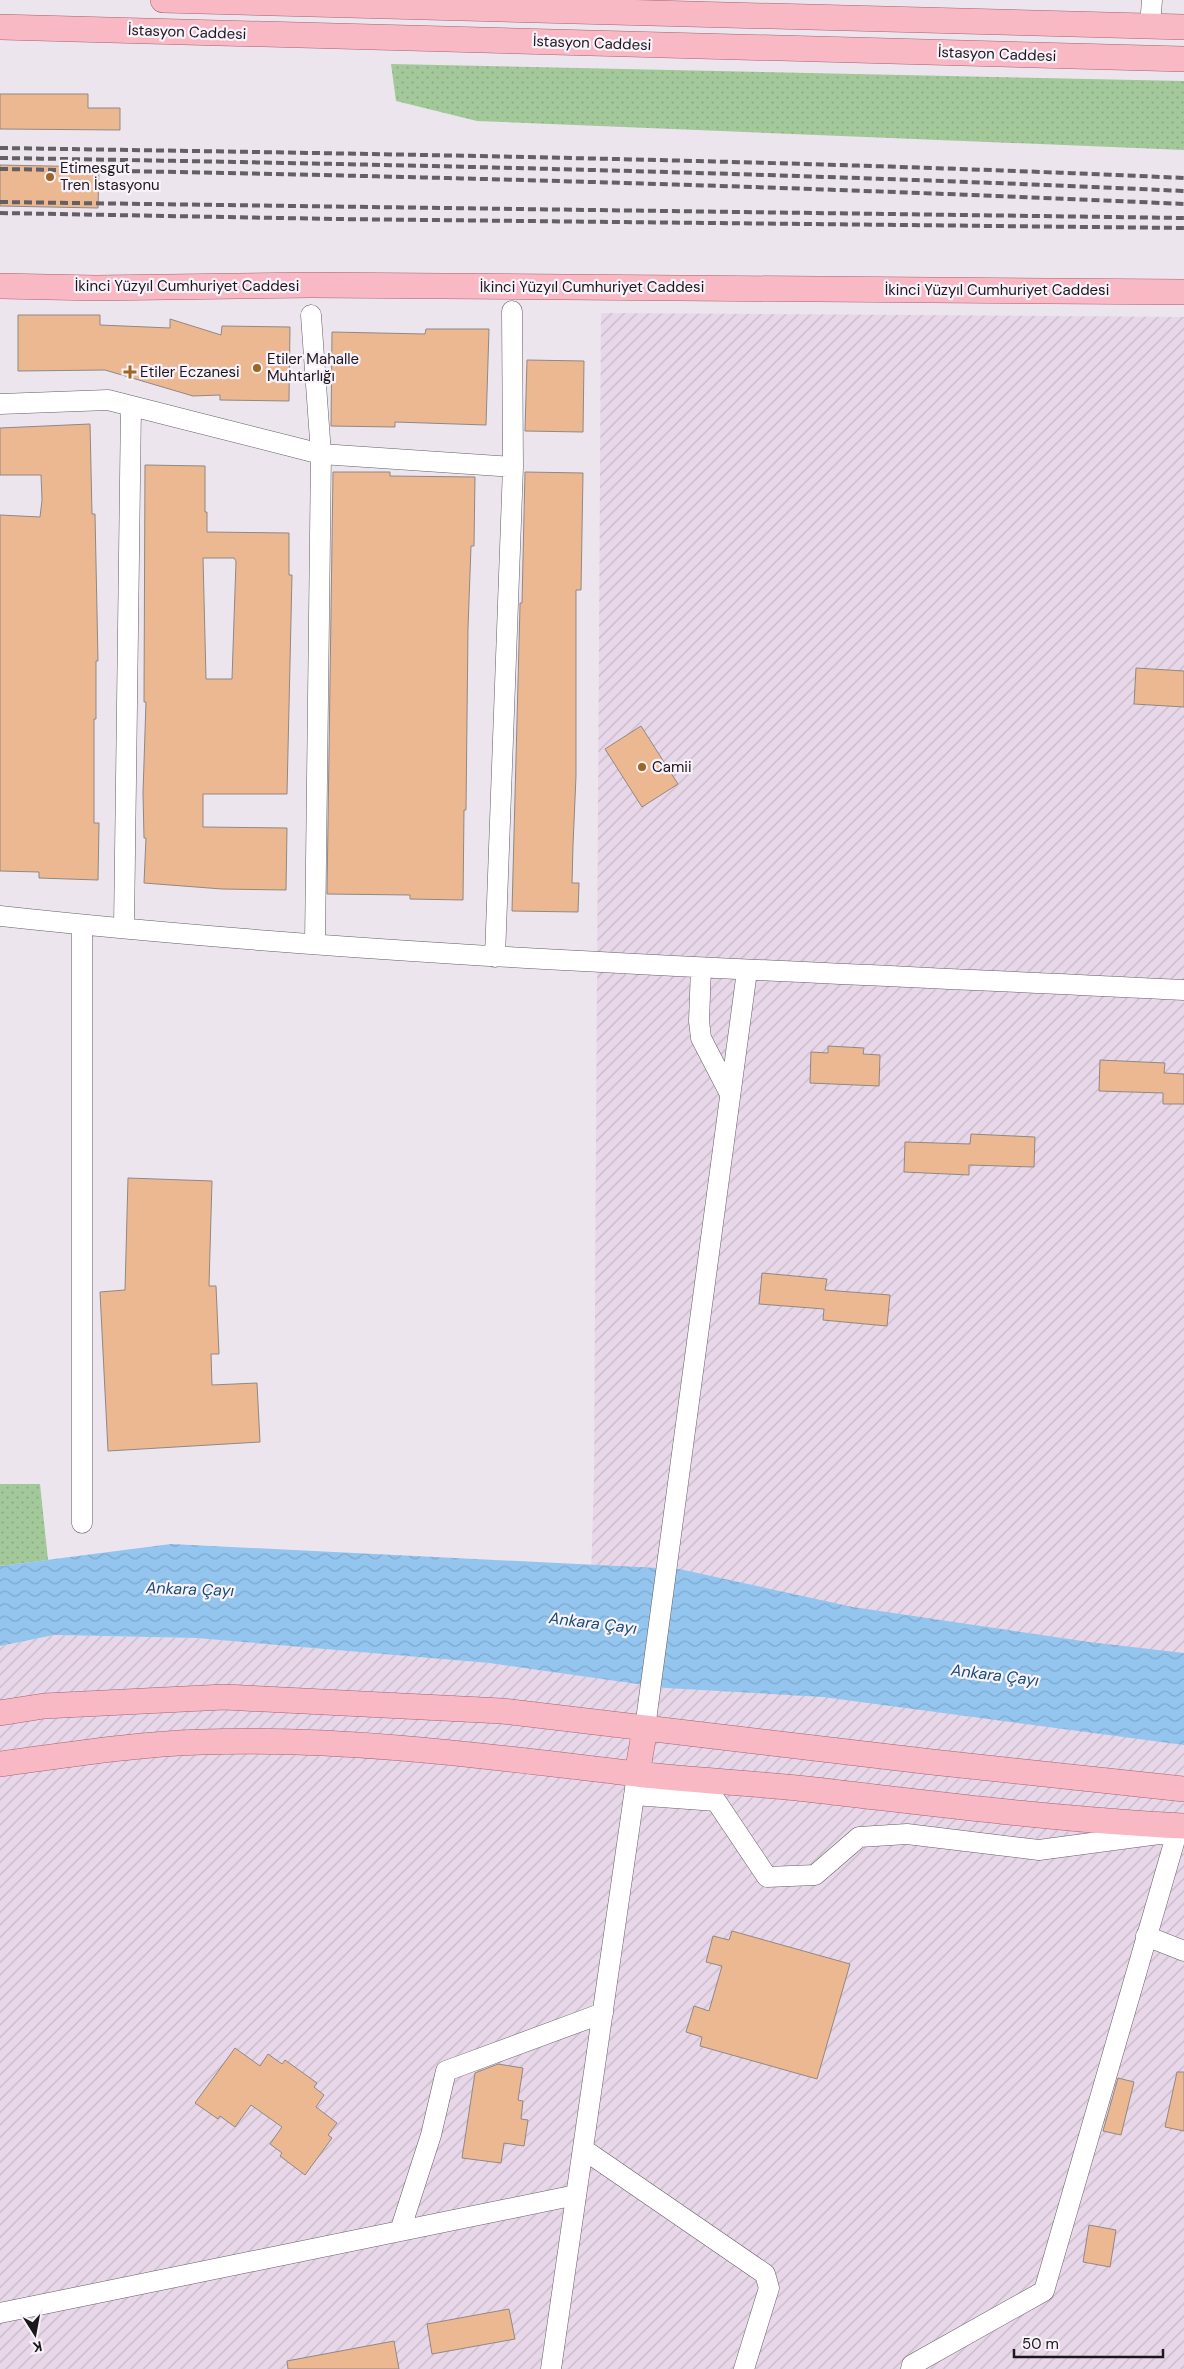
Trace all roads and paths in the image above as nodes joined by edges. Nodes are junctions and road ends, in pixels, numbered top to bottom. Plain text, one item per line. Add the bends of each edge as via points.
1 (162, 0) edge
2 (215, 0) edge
3 (1152, 0) edge
4 (243, 1) edge
5 (508, 4) edge
6 (735, 7) edge
7 (1150, 26) junction
8 (0, 27) edge
9 (1184, 27) edge
10 (214, 33) junction
11 (242, 33) junction
12 (1184, 59) edge
13 (0, 286) edge
14 (1184, 292) edge
15 (512, 311) dead end
16 (311, 315) dead end
17 (0, 404) edge
18 (131, 406) junction
19 (322, 454) junction
20 (513, 468) junction
21 (0, 916) edge
22 (82, 925) junction
23 (124, 928) junction
24 (315, 943) junction
25 (495, 957) junction
26 (701, 968) junction
27 (747, 971) junction
28 (1184, 990) edge
29 (730, 1094) junction
30 (82, 1523) dead end
31 (0, 1712) edge
32 (645, 1728) junction
33 (0, 1764) edge
34 (636, 1784) junction
35 (1184, 1789) edge
36 (1181, 1833) edge
37 (1146, 1936) junction
38 (1184, 1951) edge
39 (603, 2013) junction
40 (583, 2149) junction
41 (576, 2195) junction
42 (400, 2231) junction
43 (0, 2313) edge
44 (551, 2369) edge
45 (744, 2369) edge
46 (910, 2369) edge

1 - 2 main road, İstasyon Caddesi
2 - 4 main road, İstasyon Caddesi
2 - 10 main road
3 - 7 street
4 - 5 main road, İstasyon Caddesi
4 - 11 main road
5 - 6 main road, İstasyon Caddesi
6 - 7 main road, İstasyon Caddesi
7 - 9 main road, İstasyon Caddesi
8 - 10 main road, İstasyon Caddesi
10 - 11 main road, İstasyon Caddesi
11 - 12 main road, İstasyon Caddesi
13 - 14 main road, İkinci Yüzyıl Cumhuriyet Caddesi via 321,285
15 - 20 street
16 - 19 street
17 - 18 street via 108,400
18 - 19 street
18 - 23 street
19 - 20 street
19 - 24 street
20 - 25 street
21 - 22 street
22 - 23 street
22 - 30 street
23 - 24 street
24 - 25 street
25 - 26 street
26 - 27 street
26 - 29 street via 699,1020 702,1038
27 - 28 street
27 - 29 street
29 - 32 street
31 - 32 main road via 44,1706 224,1697 502,1711
32 - 34 main road
32 - 35 main road
33 - 34 main road via 202,1742 316,1744 460,1754
34 - 36 main road via 813,1789
34 - 36 street via 716,1801 767,1877 815,1875 859,1837 907,1834 1039,1850
34 - 39 street
36 - 37 street
37 - 38 street
37 - 46 street via 1044,2291
39 - 40 street
39 - 42 street via 446,2071 431,2135
40 - 41 street
40 - 45 street via 765,2274 770,2288
41 - 42 street
41 - 44 street
42 - 43 street

